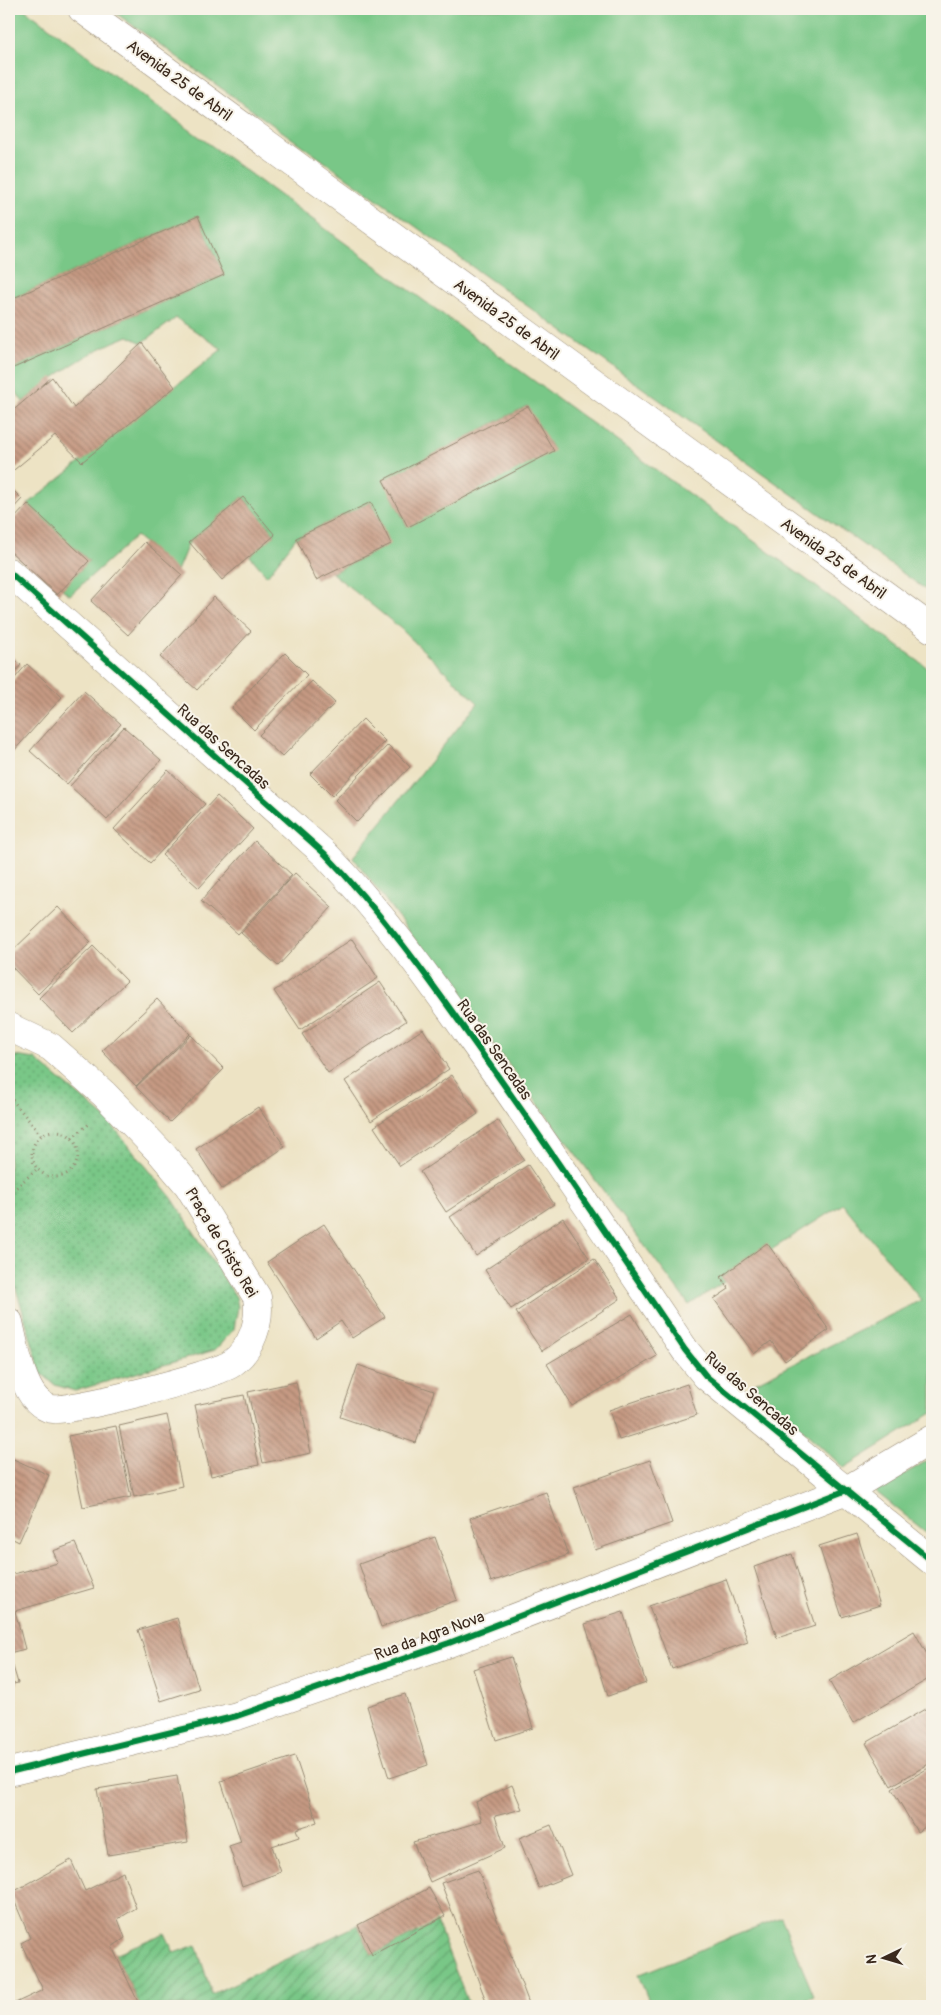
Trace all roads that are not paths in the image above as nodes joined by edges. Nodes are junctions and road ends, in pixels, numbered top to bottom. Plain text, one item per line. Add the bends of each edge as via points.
1 (82, 9) edge
2 (9, 572) edge
3 (932, 629) edge
4 (9, 1027) edge
5 (9, 1322) edge
6 (932, 1439) edge
7 (847, 1490) junction
8 (932, 1561) edge
9 (9, 1772) edge

1 - 3 street, Avenida 25 de Abril
2 - 7 street, Rua das Sencadas via 325,854 361,891 489,1063 690,1357 706,1376 744,1409
4 - 5 street, Praça de Cristo Rei via 51,1047 104,1094 162,1154 188,1185 257,1297 259,1312 256,1329 230,1365 209,1374 135,1393 54,1410 41,1404 32,1394 22,1374
6 - 7 street, Rua da Agra Nova
7 - 8 street, Rua das Sencadas
7 - 9 street, Rua da Agra Nova via 449,1643 237,1716

